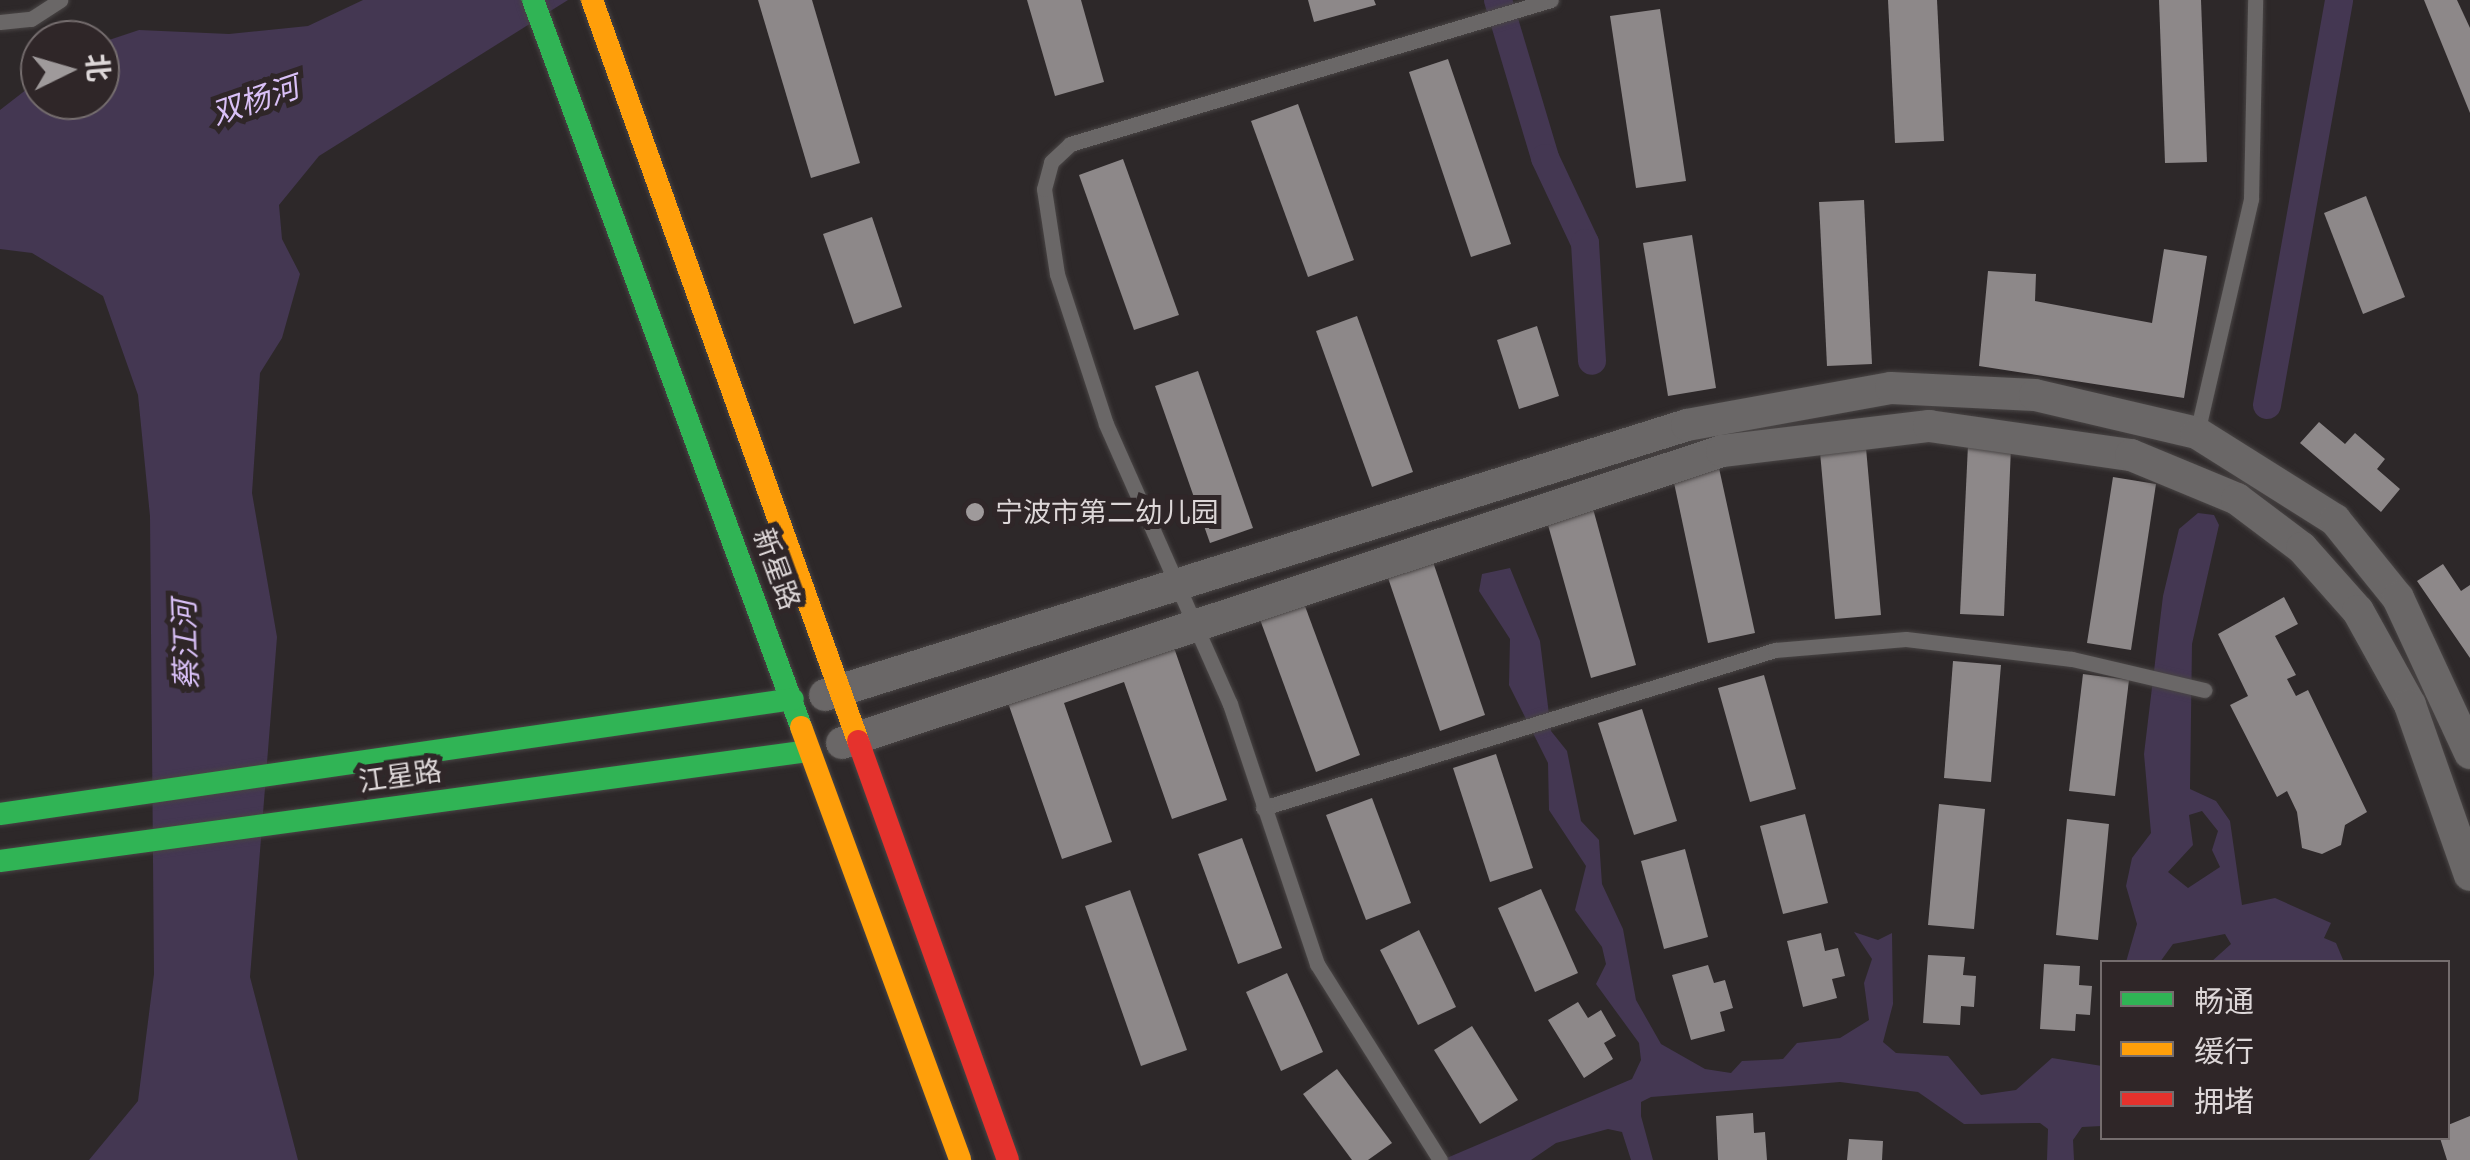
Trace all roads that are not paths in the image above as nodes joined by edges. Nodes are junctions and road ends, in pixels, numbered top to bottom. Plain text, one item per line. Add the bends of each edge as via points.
1 (60, 0) edge
2 (533, 0) edge
3 (1551, 0) edge
4 (2255, 0) edge
5 (595, 7) edge
6 (0, 22) edge
7 (2197, 433) junction
8 (1181, 588) junction
9 (1197, 623) junction
10 (2204, 690) dead end
11 (840, 693) junction
12 (793, 699) junction
13 (856, 740) junction
14 (808, 751) junction
15 (2470, 753) edge
16 (1263, 808) junction
17 (0, 814) edge
18 (0, 861) edge
19 (2470, 875) edge
20 (960, 1160) edge
21 (1008, 1160) edge
22 (1440, 1160) edge

1 - 6 lane via 31,19
2 - 12 main road, 新星路
3 - 8 lane via 1070,144 1050,162 1044,189 1057,274 1106,424
4 - 7 lane via 2251,199
5 - 11 main road, 新星路
7 - 8 street via 2034,395 1891,388 1687,425
7 - 15 street via 2336,520 2398,598
8 - 9 lane
8 - 11 street
9 - 13 street
9 - 16 lane
9 - 19 street via 1722,450 1929,426 2131,455 2236,499 2302,548 2358,610 2430,746
10 - 16 lane via 2072,659 1906,639 1775,650
11 - 12 street
11 - 13 main road, 新星路
12 - 14 main road, 新星路
12 - 17 main road, 江星路
13 - 14 street
13 - 21 main road, 新星路
14 - 18 main road, 江星路
14 - 20 main road, 新星路
16 - 22 lane via 1317,964

